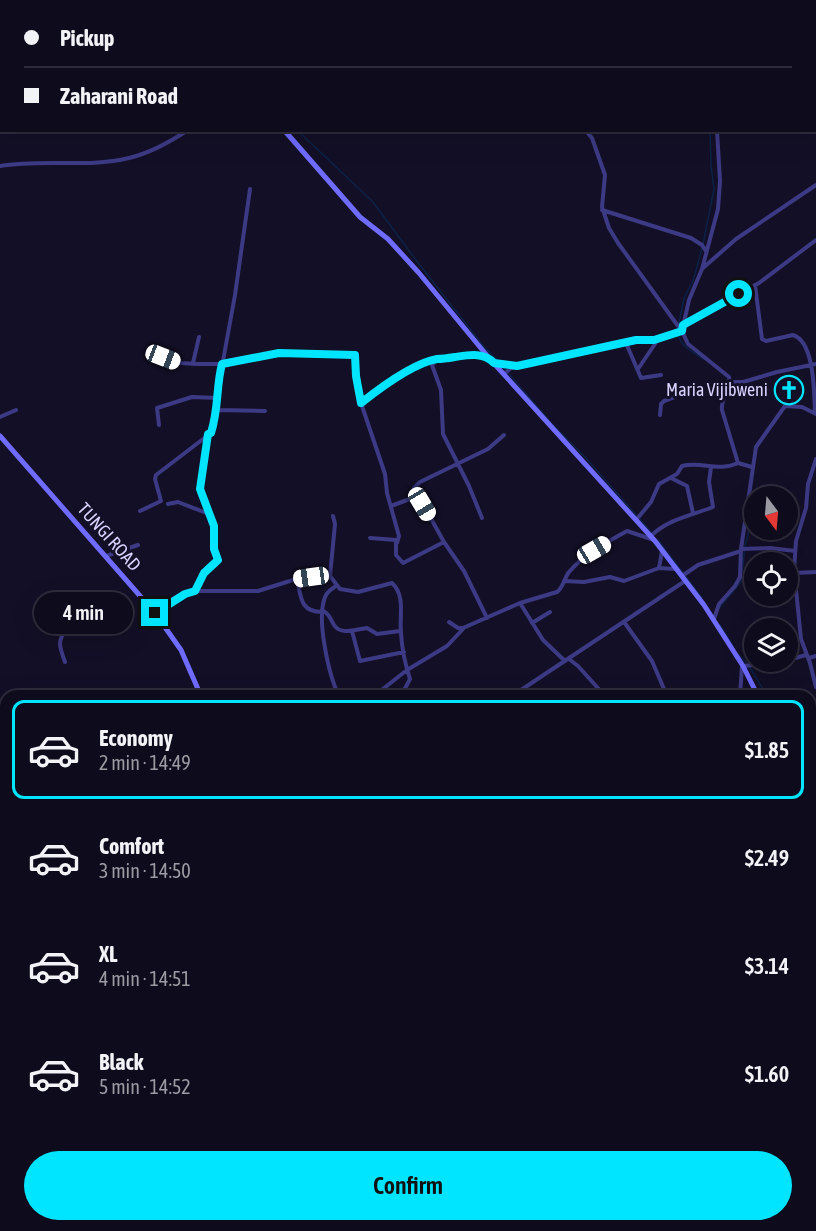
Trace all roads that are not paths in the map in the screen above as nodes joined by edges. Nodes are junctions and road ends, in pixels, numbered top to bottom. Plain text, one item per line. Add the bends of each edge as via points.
1 (184, 132) edge
2 (286, 132) edge
3 (587, 132) edge
4 (717, 132) edge
5 (0, 166) edge
6 (816, 185) edge
7 (250, 189) dead end
8 (602, 210) junction
9 (710, 240) junction
10 (816, 240) edge
11 (697, 241) junction
12 (706, 252) junction
13 (702, 269) junction
14 (755, 285) junction
15 (682, 328) junction
16 (199, 337) dead end
17 (659, 338) junction
18 (626, 343) junction
19 (153, 352) dead end
20 (489, 358) junction
21 (436, 359) junction
22 (193, 363) junction
23 (494, 363) junction
24 (222, 364) junction
25 (814, 365) edge
26 (517, 366) junction
27 (638, 370) junction
28 (504, 374) junction
29 (661, 375) dead end
30 (730, 382) junction
31 (724, 397) junction
32 (218, 398) junction
33 (361, 403) junction
34 (16, 410) dead end
35 (217, 410) junction
36 (266, 411) dead end
37 (816, 414) edge
38 (660, 415) dead end
39 (0, 417) edge
40 (159, 425) dead end
41 (208, 434) junction
42 (504, 435) dead end
43 (1, 439) edge
44 (816, 459) edge
45 (738, 463) junction
46 (458, 464) junction
47 (711, 467) junction
48 (752, 467) junction
49 (671, 478) junction
50 (418, 496) junction
51 (168, 504) dead end
52 (390, 506) junction
53 (140, 511) dead end
54 (693, 513) junction
55 (210, 514) junction
56 (333, 516) dead end
57 (482, 518) dead end
58 (636, 519) junction
59 (370, 538) dead end
60 (653, 538) junction
61 (444, 542) junction
62 (397, 543) junction
63 (138, 545) dead end
64 (741, 550) junction
65 (663, 551) junction
66 (795, 551) joint
67 (106, 556) junction
68 (659, 568) junction
69 (676, 569) junction
70 (816, 572) edge
71 (798, 573) edge
72 (330, 576) junction
73 (297, 579) junction
74 (683, 579) junction
75 (564, 581) junction
76 (336, 586) junction
77 (195, 591) junction
78 (520, 603) junction
79 (797, 606) edge
80 (322, 611) junction
81 (550, 612) dead end
82 (155, 613) junction
83 (487, 618) junction
84 (449, 622) dead end
85 (624, 622) junction
86 (714, 622) junction
87 (532, 623) junction
88 (67, 628) dead end
89 (464, 628) junction
90 (400, 630) junction
91 (352, 631) junction
92 (404, 652) junction
93 (807, 656) junction
94 (816, 656) edge
95 (798, 658) edge
96 (567, 660) junction
97 (65, 662) dead end
98 (415, 664) junction
99 (743, 666) junction
100 (407, 670) junction
101 (410, 677) junction
102 (816, 687) edge
103 (199, 690) edge
104 (337, 690) edge
105 (382, 690) edge
106 (405, 690) edge
107 (521, 690) edge
108 (599, 690) edge
109 (664, 690) edge
110 (741, 690) edge
111 (755, 690) edge

1 - 5 street via 152,150 116,161 22,162
2 - 20 street via 360,217 388,239 419,273
3 - 8 street via 605,175
4 - 9 street via 718,209
6 - 13 street via 736,239
7 - 24 street
8 - 11 street
8 - 15 street via 618,243
9 - 11 street
9 - 12 street
10 - 14 street
11 - 12 street
12 - 13 street
13 - 15 street
14 - 15 street
14 - 25 street via 762,339 798,336
15 - 17 street
15 - 30 street via 688,344 726,373
16 - 22 street
17 - 18 street
17 - 27 street
18 - 26 street
18 - 27 street
19 - 22 street via 180,363
20 - 21 street via 469,355
20 - 23 street
21 - 33 street via 385,384
21 - 46 street via 432,365 441,390 441,428
22 - 24 street
23 - 26 street
23 - 28 street
24 - 32 street
24 - 33 street via 279,353 355,355
25 - 30 street
25 - 37 street
26 - 28 street
27 - 29 street via 643,378
28 - 58 street
30 - 31 street
31 - 38 street via 710,390 692,392 664,401
31 - 45 street via 721,406
32 - 35 street
32 - 40 street via 192,397 157,408
33 - 52 street via 386,474
34 - 39 street
35 - 36 street
35 - 41 street
37 - 48 street via 802,407 783,407 756,447
41 - 53 street via 156,475 161,501
41 - 55 street via 200,489
42 - 46 street via 490,448
43 - 67 street, TUNGI ROAD
44 - 66 street
45 - 47 street via 726,468
45 - 48 street
46 - 50 street via 417,484 414,488
46 - 57 street
47 - 49 street via 683,465
47 - 54 street via 709,482 714,507
48 - 64 street
49 - 54 street via 687,486
49 - 58 street via 659,484 651,502
50 - 52 street
50 - 61 street
51 - 55 street via 178,502
52 - 62 street via 399,536
54 - 60 street via 663,528
55 - 77 street via 218,560 204,573
56 - 72 street
58 - 60 street
59 - 62 street
60 - 65 street
60 - 75 street via 627,531 582,559
61 - 62 street via 406,563 397,558
61 - 83 street via 464,571
63 - 67 street
64 - 66 street
64 - 74 street via 698,565
64 - 86 street via 740,577 719,604
65 - 68 street
65 - 69 street
67 - 82 street, TUNGI ROAD
68 - 69 street
68 - 75 street via 625,580 610,577 589,582
69 - 74 street
70 - 71 street
72 - 73 street
72 - 76 street
73 - 77 street via 258,591
73 - 80 street via 306,608 311,612
74 - 85 street
74 - 86 street
75 - 78 street via 557,592
76 - 80 street via 327,594
76 - 90 street via 355,592 392,583 402,607
77 - 82 street
78 - 83 street
78 - 87 street
79 - 93 street
80 - 91 street via 328,613 338,629
80 - 104 street via 327,656
81 - 87 street
82 - 103 street, TUNGI ROAD via 181,650
83 - 89 street
84 - 89 street
85 - 96 street
85 - 109 street via 652,661
86 - 99 street
87 - 96 street via 543,640
88 - 97 street via 58,645
89 - 98 street via 447,646
90 - 91 street via 377,634 367,627
90 - 92 street
91 - 92 street via 360,661
92 - 100 street
93 - 94 street
93 - 95 street
93 - 102 street
96 - 107 street
96 - 108 street via 578,666
98 - 100 street
98 - 101 street
99 - 110 street
99 - 111 street
100 - 101 street
100 - 105 street
101 - 106 street

